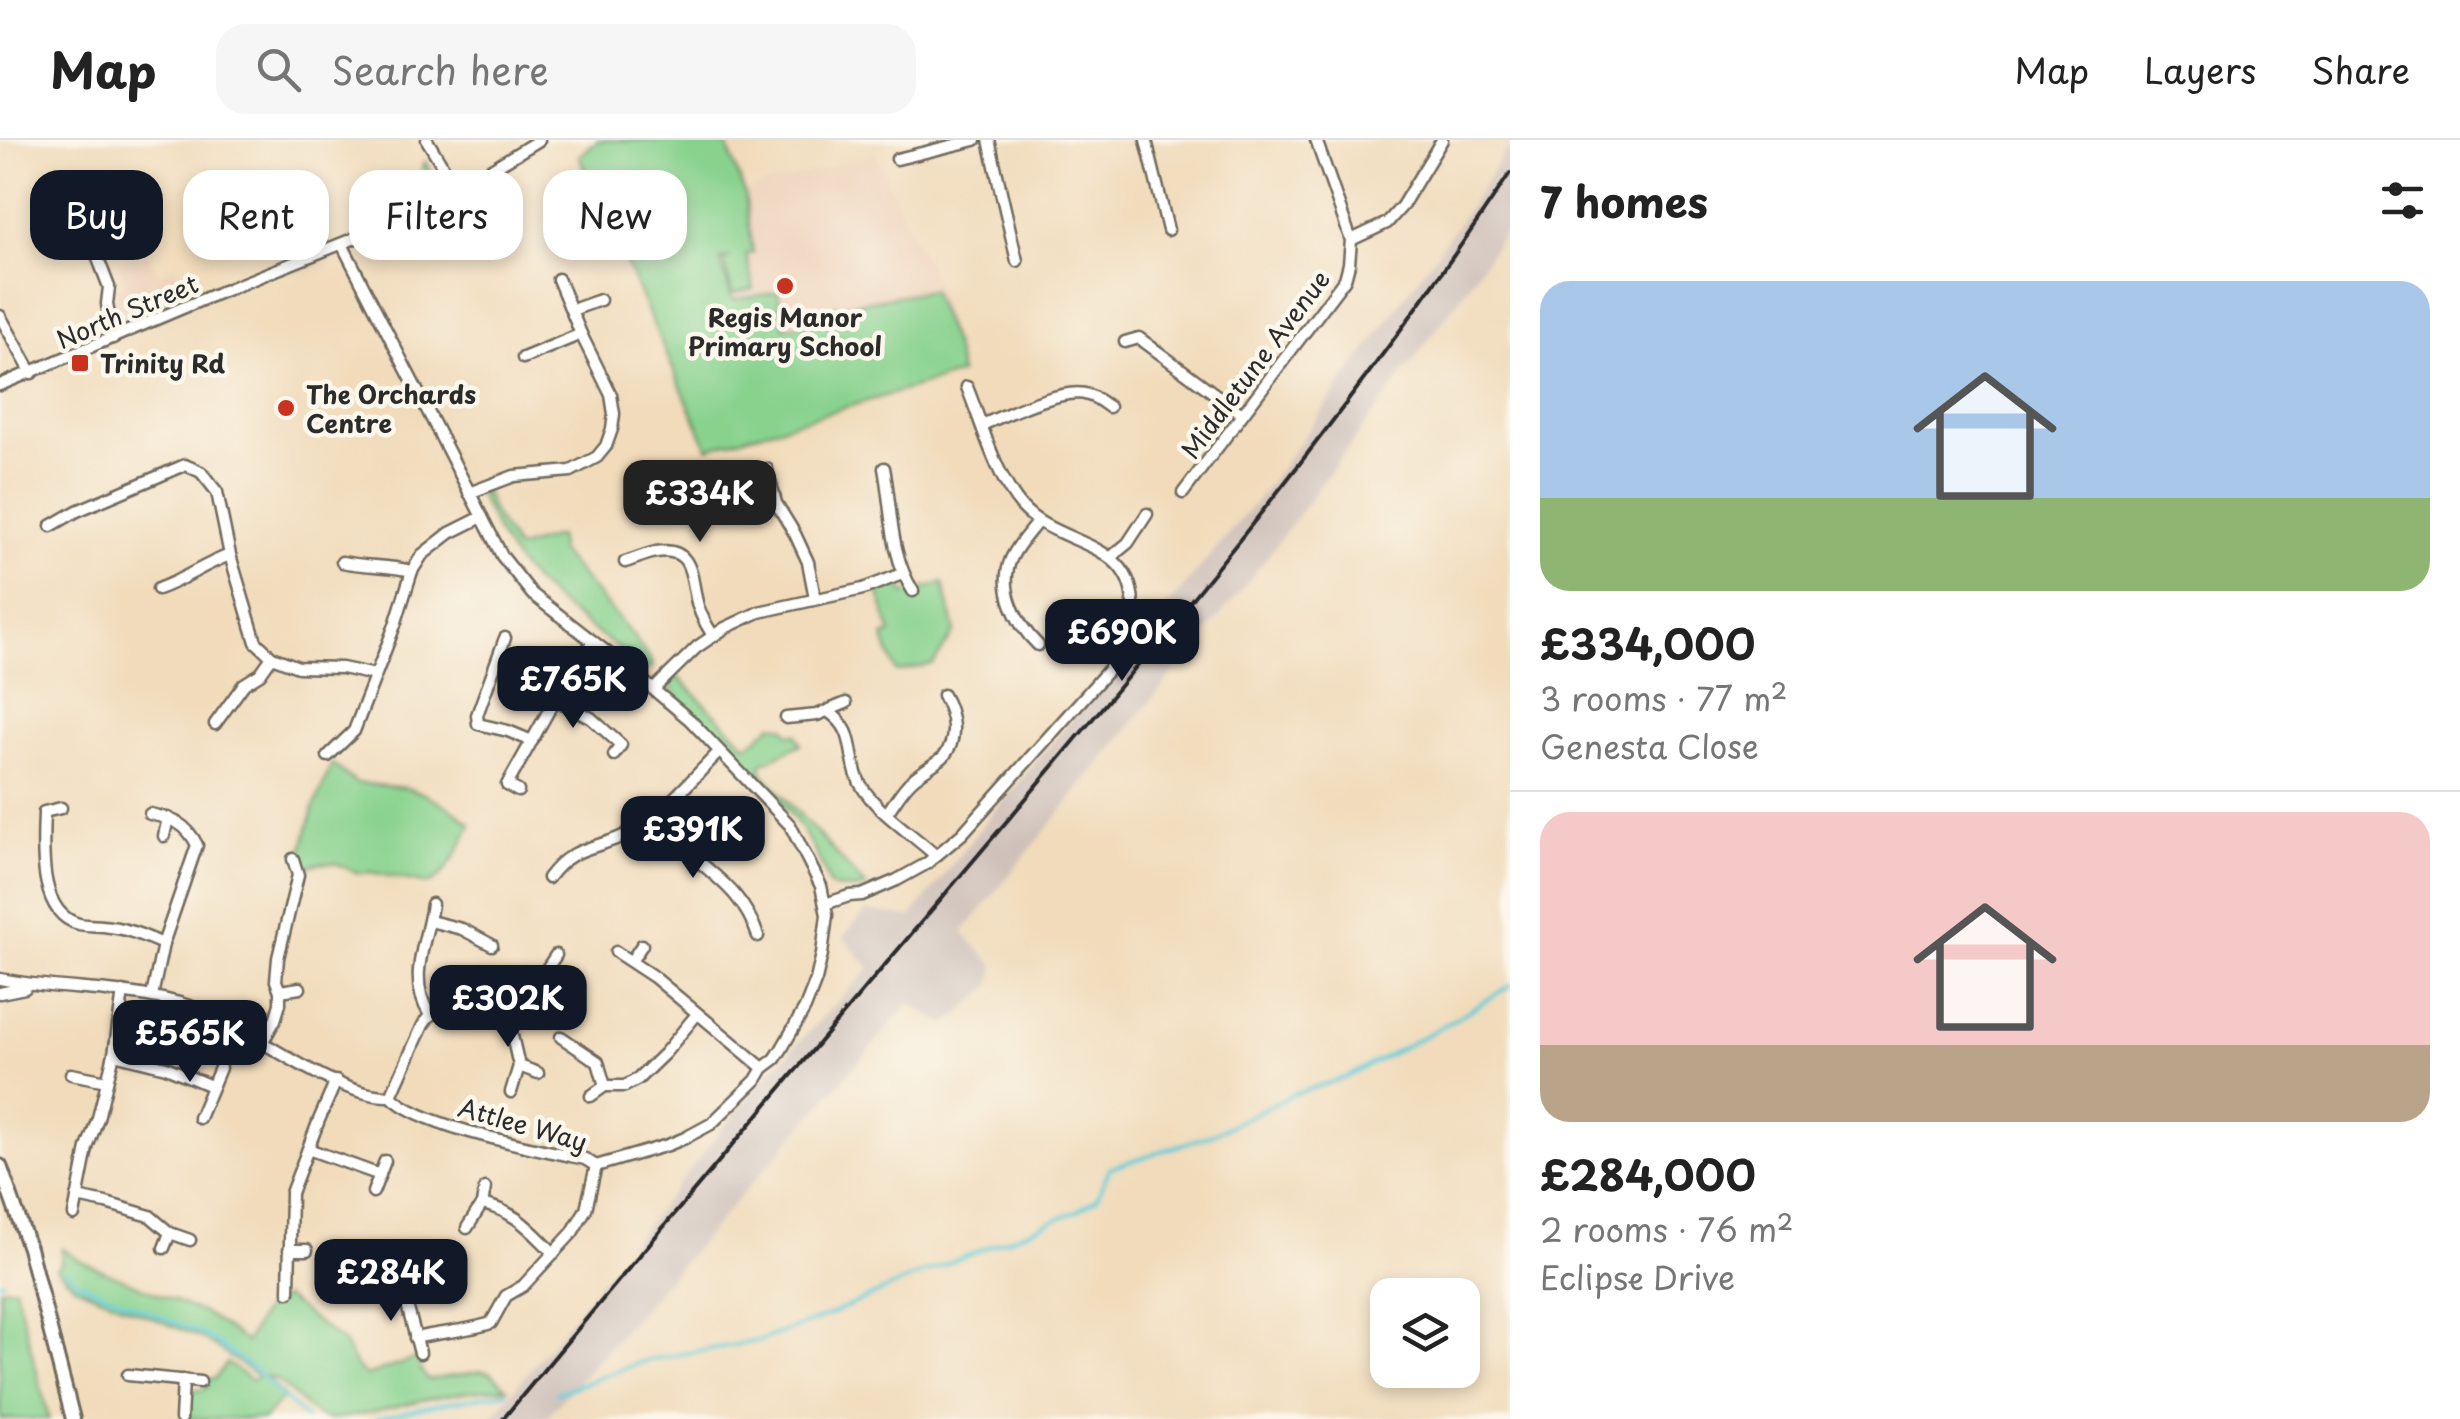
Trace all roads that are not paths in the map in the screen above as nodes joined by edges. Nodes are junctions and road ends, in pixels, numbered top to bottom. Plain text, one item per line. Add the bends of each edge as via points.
1 (427, 140) edge
2 (538, 140) edge
3 (975, 140) edge
4 (989, 140) edge
5 (1146, 140) edge
6 (1316, 140) edge
7 (1440, 141) edge
8 (897, 159) dead end
9 (445, 170) edge
10 (489, 170) edge
11 (1168, 230) dead end
12 (1350, 240) junction
13 (349, 241) edge
14 (342, 244) junction
15 (99, 260) edge
16 (1017, 261) dead end
17 (558, 279) dead end
18 (600, 300) dead end
19 (572, 310) junction
20 (0, 316) edge
21 (581, 334) junction
22 (113, 338) junction
23 (1125, 342) dead end
24 (523, 358) dead end
25 (32, 374) junction
26 (0, 385) edge
27 (968, 387) dead end
28 (1109, 407) dead end
29 (1242, 414) junction
30 (982, 424) junction
31 (884, 468) dead end
32 (768, 469) dead end
33 (1183, 493) dead end
34 (470, 494) junction
35 (1147, 514) dead end
36 (482, 517) junction
37 (1038, 521) junction
38 (51, 526) dead end
39 (230, 555) junction
40 (1111, 556) junction
41 (342, 562) dead end
42 (626, 562) dead end
43 (412, 571) junction
44 (902, 574) junction
45 (158, 588) dead end
46 (913, 591) dead end
47 (815, 598) junction
48 (712, 634) junction
49 (504, 638) dead end
50 (593, 642) junction
51 (1038, 644) dead end
52 (272, 657) junction
53 (375, 675) junction
54 (654, 689) junction
55 (943, 695) dead end
56 (557, 700) junction
57 (846, 703) dead end
58 (829, 712) junction
59 (786, 718) dead end
60 (215, 724) dead end
61 (532, 742) junction
62 (719, 752) junction
63 (614, 754) dead end
64 (328, 756) dead end
65 (856, 776) junction
66 (843, 781) dead end
67 (518, 791) dead end
68 (60, 808) dead end
69 (887, 813) junction
70 (150, 814) dead end
71 (656, 814) junction
72 (168, 818) junction
73 (164, 836) dead end
74 (936, 856) junction
75 (294, 859) dead end
76 (548, 878) dead end
77 (432, 904) dead end
78 (825, 904) junction
79 (761, 908) dead end
80 (752, 917) junction
81 (430, 921) junction
82 (758, 936) dead end
83 (163, 944) junction
84 (492, 945) dead end
85 (642, 945) dead end
86 (616, 952) dead end
87 (556, 955) dead end
88 (632, 960) junction
89 (0, 980) edge
90 (36, 986) junction
91 (300, 988) dead end
92 (280, 991) junction
93 (122, 992) junction
94 (0, 994) edge
95 (152, 996) junction
96 (504, 1001) junction
97 (696, 1014) junction
98 (430, 1015) junction
99 (561, 1037) dead end
100 (262, 1043) junction
101 (114, 1054) junction
102 (519, 1066) junction
103 (220, 1068) dead end
104 (763, 1068) junction
105 (538, 1073) dead end
106 (72, 1074) dead end
107 (107, 1082) junction
108 (336, 1082) junction
109 (211, 1086) junction
110 (605, 1086) junction
111 (511, 1092) dead end
112 (391, 1096) junction
113 (591, 1096) dead end
114 (199, 1118) dead end
115 (308, 1149) junction
116 (385, 1161) dead end
117 (0, 1166) edge
118 (596, 1166) junction
119 (380, 1175) junction
120 (485, 1188) dead end
121 (373, 1192) dead end
122 (77, 1198) junction
123 (482, 1204) junction
124 (74, 1215) dead end
125 (467, 1228) dead end
126 (170, 1233) junction
127 (190, 1240) dead end
128 (164, 1248) dead end
129 (289, 1250) junction
130 (307, 1250) dead end
131 (554, 1253) junction
132 (401, 1283) dead end
133 (289, 1292) dead end
134 (416, 1338) junction
135 (420, 1353) dead end
136 (128, 1375) dead end
137 (183, 1380) junction
138 (200, 1382) dead end
139 (73, 1419) edge
140 (182, 1419) edge

1 - 9 street
2 - 10 street, North Street
3 - 8 street
4 - 16 street
5 - 11 street
6 - 12 street
7 - 12 street via 1387,223
12 - 29 street, Middletune Avenue via 1345,279
13 - 14 street, North Street
14 - 22 street, North Street
14 - 34 street, Attlee Way
15 - 22 street via 109,287
17 - 19 street
18 - 19 street
19 - 21 street
20 - 25 street
21 - 24 street
21 - 34 street via 611,396 606,446 571,471 514,476
22 - 25 street, North Street
23 - 29 street via 1139,338
25 - 26 street, North Street
27 - 30 street
28 - 30 street via 1075,393
29 - 33 street, Middletune Avenue
30 - 37 street via 1010,489
31 - 44 street
32 - 47 street via 776,503 808,562
34 - 36 street, Attlee Way
35 - 40 street
36 - 43 street via 437,541
36 - 50 street, Attlee Way via 532,594
37 - 40 street
37 - 51 street via 1010,560 1006,579 1024,632
38 - 39 street via 185,466 201,472 216,492
39 - 45 street
39 - 52 street via 256,642
40 - 74 street via 1132,590 1127,642 1056,730
41 - 43 street
42 - 48 street via 658,551 686,560
43 - 53 street
44 - 46 street
44 - 47 street
47 - 48 street via 759,612
48 - 54 street
49 - 61 street via 478,724
50 - 54 street, Attlee Way
50 - 56 street
52 - 53 street via 298,667
52 - 60 street
53 - 64 street via 354,731
54 - 62 street, Attlee Way
55 - 69 street via 954,733 944,757 908,783
56 - 61 street
56 - 63 street via 621,745
57 - 58 street
58 - 59 street
58 - 65 street via 841,720
61 - 67 street via 507,784
62 - 71 street
62 - 78 street, Attlee Way via 790,825
65 - 66 street
65 - 69 street
68 - 83 street via 37,812 57,910 78,924 134,932
69 - 74 street
70 - 72 street
71 - 76 street via 623,836 586,847
71 - 80 street
72 - 73 street
72 - 83 street via 189,830 197,845
74 - 78 street via 897,880
75 - 92 street via 298,875 278,958
77 - 81 street
78 - 104 street, Attlee Way via 816,980 782,1050
79 - 80 street
80 - 82 street
81 - 84 street
81 - 98 street via 417,972
83 - 95 street
85 - 88 street
86 - 88 street
87 - 96 street via 521,996
88 - 97 street
89 - 90 street, Attlee Way
90 - 93 street, Attlee Way
90 - 94 street, Attlee Way
91 - 92 street
92 - 100 street
93 - 95 street, Attlee Way
93 - 101 street
95 - 100 street, Attlee Way via 210,1014
96 - 98 street
96 - 102 street
97 - 104 street
97 - 110 street via 638,1079
98 - 112 street
99 - 110 street via 598,1062
100 - 108 street, Attlee Way
101 - 107 street
101 - 109 street
102 - 105 street
102 - 111 street
103 - 109 street
104 - 118 street, Attlee Way via 711,1124 668,1146
106 - 107 street
107 - 122 street
108 - 112 street, Attlee Way via 365,1095
108 - 115 street
109 - 114 street
110 - 113 street
112 - 118 street, Attlee Way via 415,1114
115 - 119 street
115 - 129 street via 291,1193
116 - 119 street
117 - 139 street
118 - 131 street via 586,1208
119 - 121 street
120 - 123 street
122 - 124 street
122 - 126 street via 150,1216
123 - 125 street
123 - 131 street via 513,1215
126 - 127 street
126 - 128 street
129 - 130 street
129 - 133 street
131 - 134 street via 506,1296 491,1323
132 - 134 street
134 - 135 street
136 - 137 street
137 - 138 street
137 - 140 street

